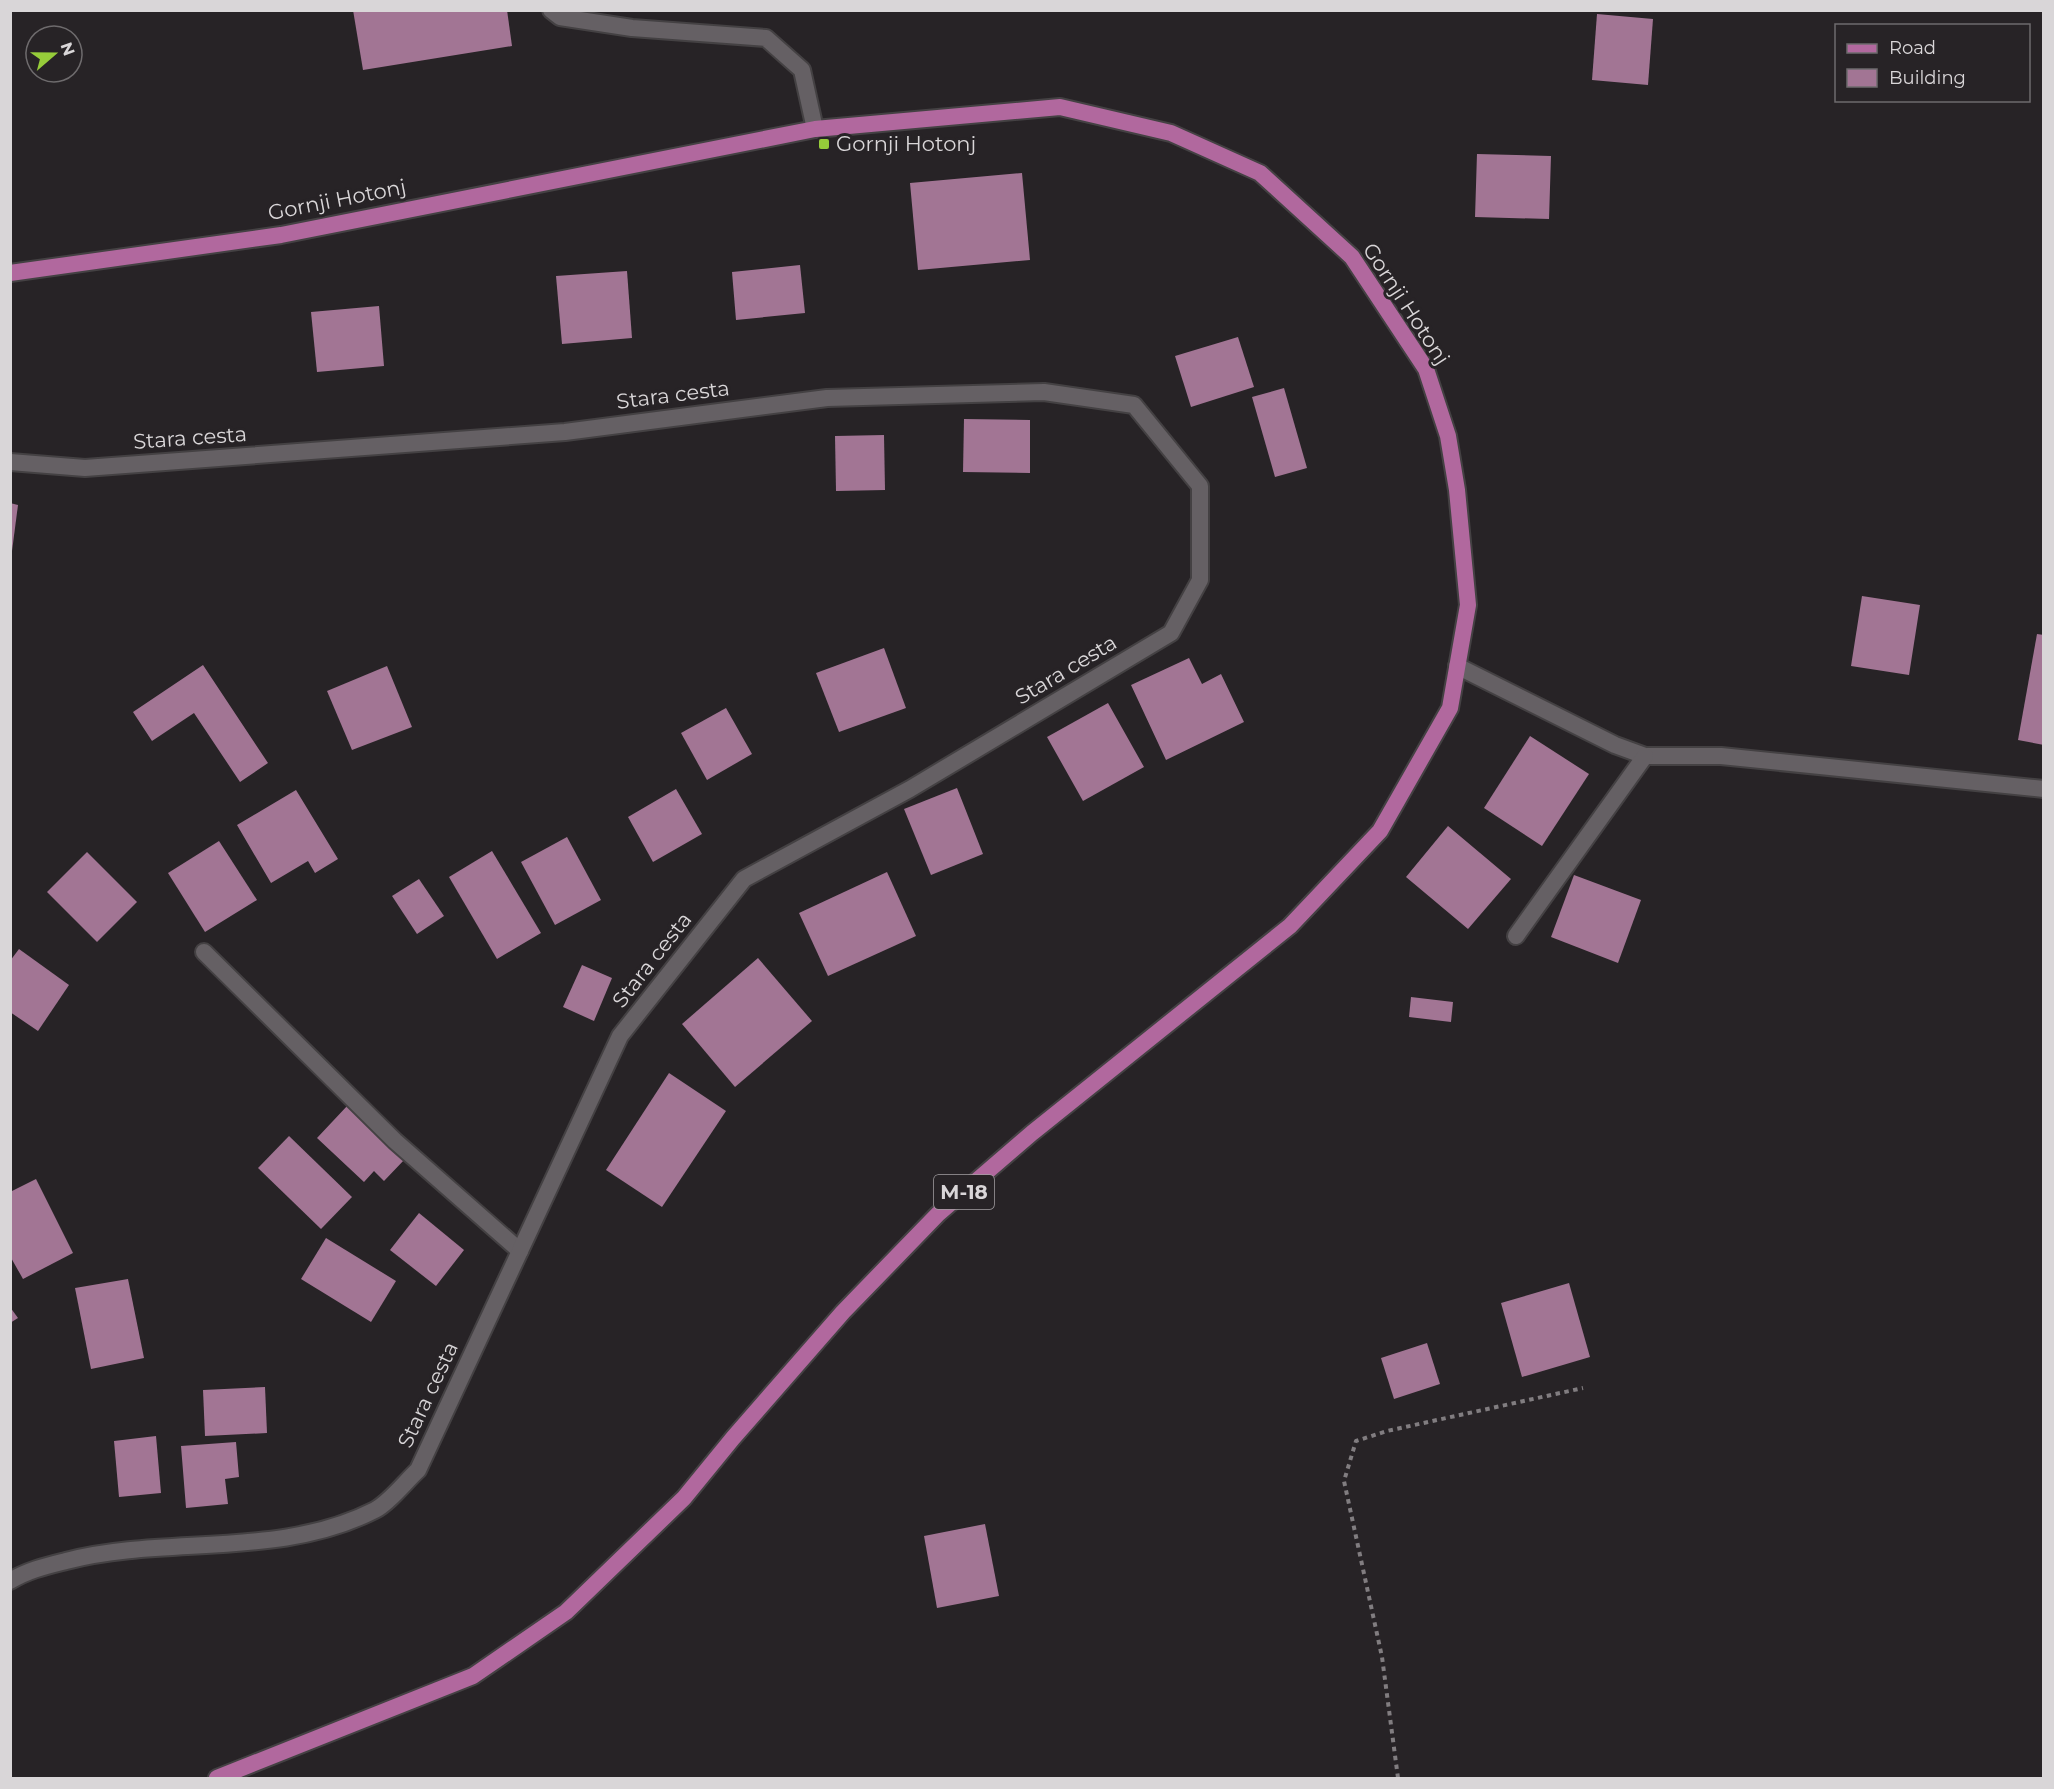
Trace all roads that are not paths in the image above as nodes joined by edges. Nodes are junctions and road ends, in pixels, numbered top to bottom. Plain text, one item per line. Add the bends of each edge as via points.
1 (552, 10) edge
2 (815, 129) junction
3 (10, 273) edge
4 (10, 462) edge
5 (1457, 666) junction
6 (1645, 756) junction
7 (2043, 789) edge
8 (1516, 936) dead end
9 (204, 952) dead end
10 (520, 1251) junction
11 (10, 1581) edge
12 (217, 1779) edge

1 - 2 street via 560,17 632,28 766,38 802,70
2 - 3 main road, Gornji Hotonj / M-18 via 281,234
2 - 5 main road, Gornji Hotonj / M-18 via 1060,107 1171,133 1260,173 1352,256 1426,369 1448,436 1457,490 1468,605
4 - 10 street, Stara cesta via 85,468 565,432 827,398 1044,392 1134,405 1200,486 1200,580 1171,633 910,789 744,879 620,1036
5 - 6 street
5 - 12 main road, M-18 via 1450,708 1380,831 1290,926 1032,1133 938,1214 836,1321 684,1498 566,1612 473,1676
6 - 7 street via 1721,756
6 - 8 street
9 - 10 street via 395,1141
10 - 11 street, Stara cesta via 418,1470 376,1510 319,1532 230,1544 103,1551 27,1571

